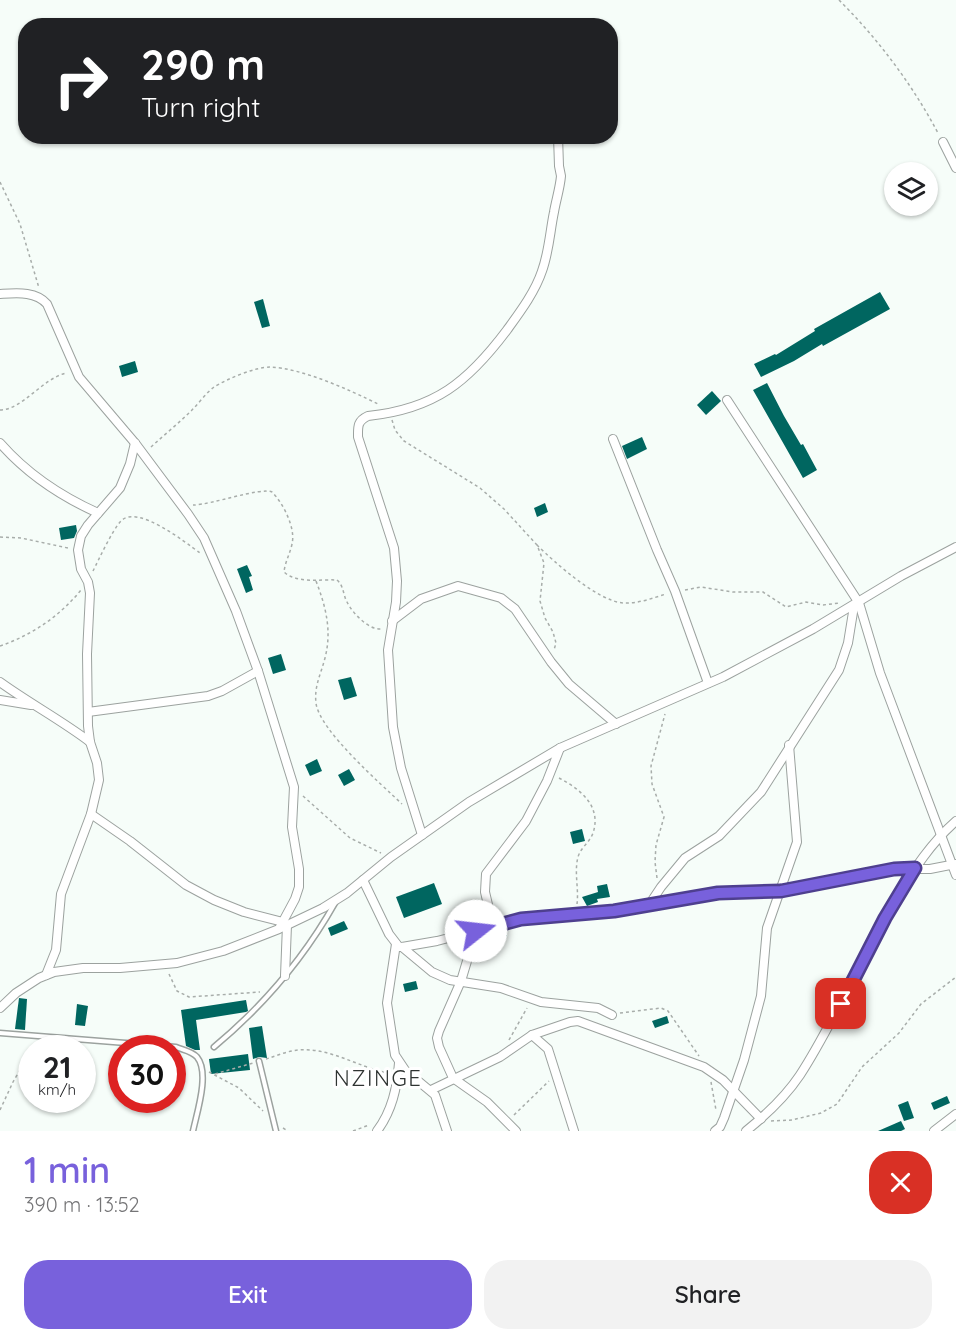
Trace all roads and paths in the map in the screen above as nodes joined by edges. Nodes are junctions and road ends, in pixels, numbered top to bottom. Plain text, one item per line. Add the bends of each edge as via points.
1 (838, 0) edge
2 (943, 142) joint
3 (558, 144) edge
4 (956, 168) edge
5 (0, 182) edge
6 (0, 294) edge
7 (41, 297) junction
8 (77, 372) junction
9 (727, 400) dead end
10 (0, 410) edge
11 (390, 412) junction
12 (613, 439) dead end
13 (0, 443) edge
14 (135, 443) junction
15 (143, 454) junction
16 (182, 506) junction
17 (98, 513) junction
18 (0, 537) edge
19 (537, 545) junction
20 (956, 547) edge
21 (78, 550) junction
22 (200, 553) dead end
23 (87, 580) junction
24 (316, 581) junction
25 (675, 591) junction
26 (857, 603) junction
27 (391, 624) junction
28 (0, 646) edge
29 (550, 662) junction
30 (258, 670) junction
31 (0, 682) edge
32 (708, 683) junction
33 (0, 700) edge
34 (669, 700) junction
35 (32, 705) junction
36 (88, 712) junction
37 (616, 724) junction
38 (90, 742) junction
39 (789, 745) junction
40 (560, 748) junction
41 (550, 773) junction
42 (294, 787) junction
43 (91, 814) junction
44 (416, 817) junction
45 (956, 821) edge
46 (942, 833) junction
47 (423, 835) junction
48 (391, 857) junction
49 (954, 864) edge
50 (915, 868) junction
51 (956, 875) edge
52 (363, 880) junction
53 (661, 887) junction
54 (781, 891) junction
55 (337, 900) junction
56 (649, 905) junction
57 (575, 916) junction
58 (283, 925) junction
59 (493, 926) junction
60 (476, 931) junction
61 (399, 946) junction
62 (164, 964) junction
63 (46, 975) junction
64 (285, 976) junction
65 (956, 977) edge
66 (461, 981) junction
67 (270, 991) junction
68 (532, 1000) junction
69 (0, 1008) edge
70 (612, 1015) joint
71 (0, 1033) edge
72 (532, 1035) junction
73 (214, 1047) dead end
74 (503, 1055) junction
75 (260, 1061) junction
76 (399, 1063) junction
77 (704, 1067) junction
78 (202, 1070) junction
79 (18, 1073) edge
80 (215, 1074) junction
81 (398, 1074) junction
82 (556, 1074) junction
83 (453, 1078) junction
84 (431, 1090) junction
85 (733, 1090) junction
86 (0, 1110) edge
87 (956, 1114) edge
88 (760, 1119) junction
89 (272, 1120) junction
90 (384, 1121) junction
91 (507, 1123) junction
92 (718, 1129) edge
93 (193, 1131) edge
94 (276, 1131) edge
95 (288, 1131) edge
96 (353, 1131) edge
97 (376, 1131) edge
98 (447, 1131) edge
99 (516, 1131) edge
100 (574, 1131) edge
101 (746, 1131) edge
102 (934, 1131) edge

1 - 2 path via 883,47
2 - 4 street
3 - 11 street via 560,183 547,253 542,272 514,320 463,381 436,398
5 - 7 path via 20,224
6 - 7 street
7 - 8 street
8 - 10 path via 59,375 13,407
8 - 14 street
9 - 26 street
11 - 15 path via 320,379 268,367 212,389
11 - 19 path via 395,430 404,441 480,488
11 - 27 street via 362,419 358,437 394,548 397,581
12 - 25 street
13 - 17 street via 44,484
14 - 15 street
14 - 17 street via 120,488
15 - 16 street
16 - 24 path via 262,490 272,492 292,529 292,547 284,572
16 - 30 street via 209,549
17 - 21 street via 81,536
18 - 21 path
19 - 25 path via 556,565 612,600 637,602
19 - 29 path via 544,563 540,601 555,643
20 - 26 street
21 - 23 street
22 - 23 path via 161,527 129,516 119,523
23 - 28 path via 42,626
23 - 36 street
24 - 27 path via 332,579 340,583 351,609 374,630
24 - 44 path via 325,605 328,643 315,687 316,705 330,729 370,776
25 - 26 path via 701,587 763,592 786,607 806,602
25 - 32 street
26 - 32 street
26 - 39 street via 839,670
26 - 46 street via 888,696
27 - 29 street via 421,599 440,592 458,586 484,592 515,609
27 - 44 street via 388,650 393,727
29 - 37 street via 569,684
30 - 36 street via 208,696
30 - 42 street
31 - 35 street
32 - 34 street
33 - 35 street
34 - 37 street
34 - 53 path via 651,766 652,784 664,817 655,861
35 - 38 street
36 - 38 street
37 - 40 street
38 - 43 street via 99,773
39 - 53 street via 761,792 719,836 685,858
39 - 54 street via 797,842
40 - 41 street
40 - 47 street via 469,802
41 - 57 path via 579,790 593,809 593,835 578,858
41 - 59 street via 526,821 486,874 485,892
42 - 48 path via 357,843
42 - 58 street via 292,827 299,887
43 - 58 street via 186,885 214,900
43 - 63 street via 61,894 56,950
44 - 47 street
45 - 46 street
46 - 49 street
46 - 50 street
47 - 48 street
48 - 52 street
49 - 50 street
49 - 51 street
50 - 54 street
50 - 88 street via 800,1076
52 - 55 street
52 - 61 street via 389,934
53 - 56 street
54 - 56 street via 718,893
54 - 85 street via 767,927 761,996
55 - 58 street
55 - 64 lane
56 - 57 street
57 - 59 street via 521,919
58 - 62 street via 224,951
58 - 64 street
59 - 60 street
60 - 61 street via 421,945
60 - 66 street
61 - 66 street via 432,972
61 - 76 street via 387,1003
62 - 63 street via 65,970
62 - 67 path via 177,991 189,997
63 - 69 street
64 - 67 lane
65 - 88 path via 921,1004 898,1033 866,1062 837,1104 821,1113 792,1120
66 - 68 street via 501,987
66 - 83 street via 437,1038
67 - 73 lane via 242,1024
68 - 70 street via 598,1008
68 - 74 path
70 - 77 path via 661,1008 668,1011
71 - 78 lane via 176,1047 198,1058
72 - 74 street
72 - 77 street via 578,1022
72 - 82 street via 548,1049
74 - 83 street
75 - 80 path
75 - 81 path via 296,1050 311,1050
75 - 89 lane
76 - 81 street
76 - 84 street
77 - 85 street
77 - 92 path via 710,1078
78 - 80 path
78 - 93 lane
79 - 86 path
80 - 89 path via 239,1088
81 - 90 street
82 - 91 path
82 - 100 street
83 - 84 street
83 - 91 street via 487,1102
84 - 98 street
85 - 88 street
85 - 92 street
87 - 102 street
88 - 101 street
89 - 94 lane
89 - 95 path
90 - 96 path
90 - 97 street
91 - 99 street

